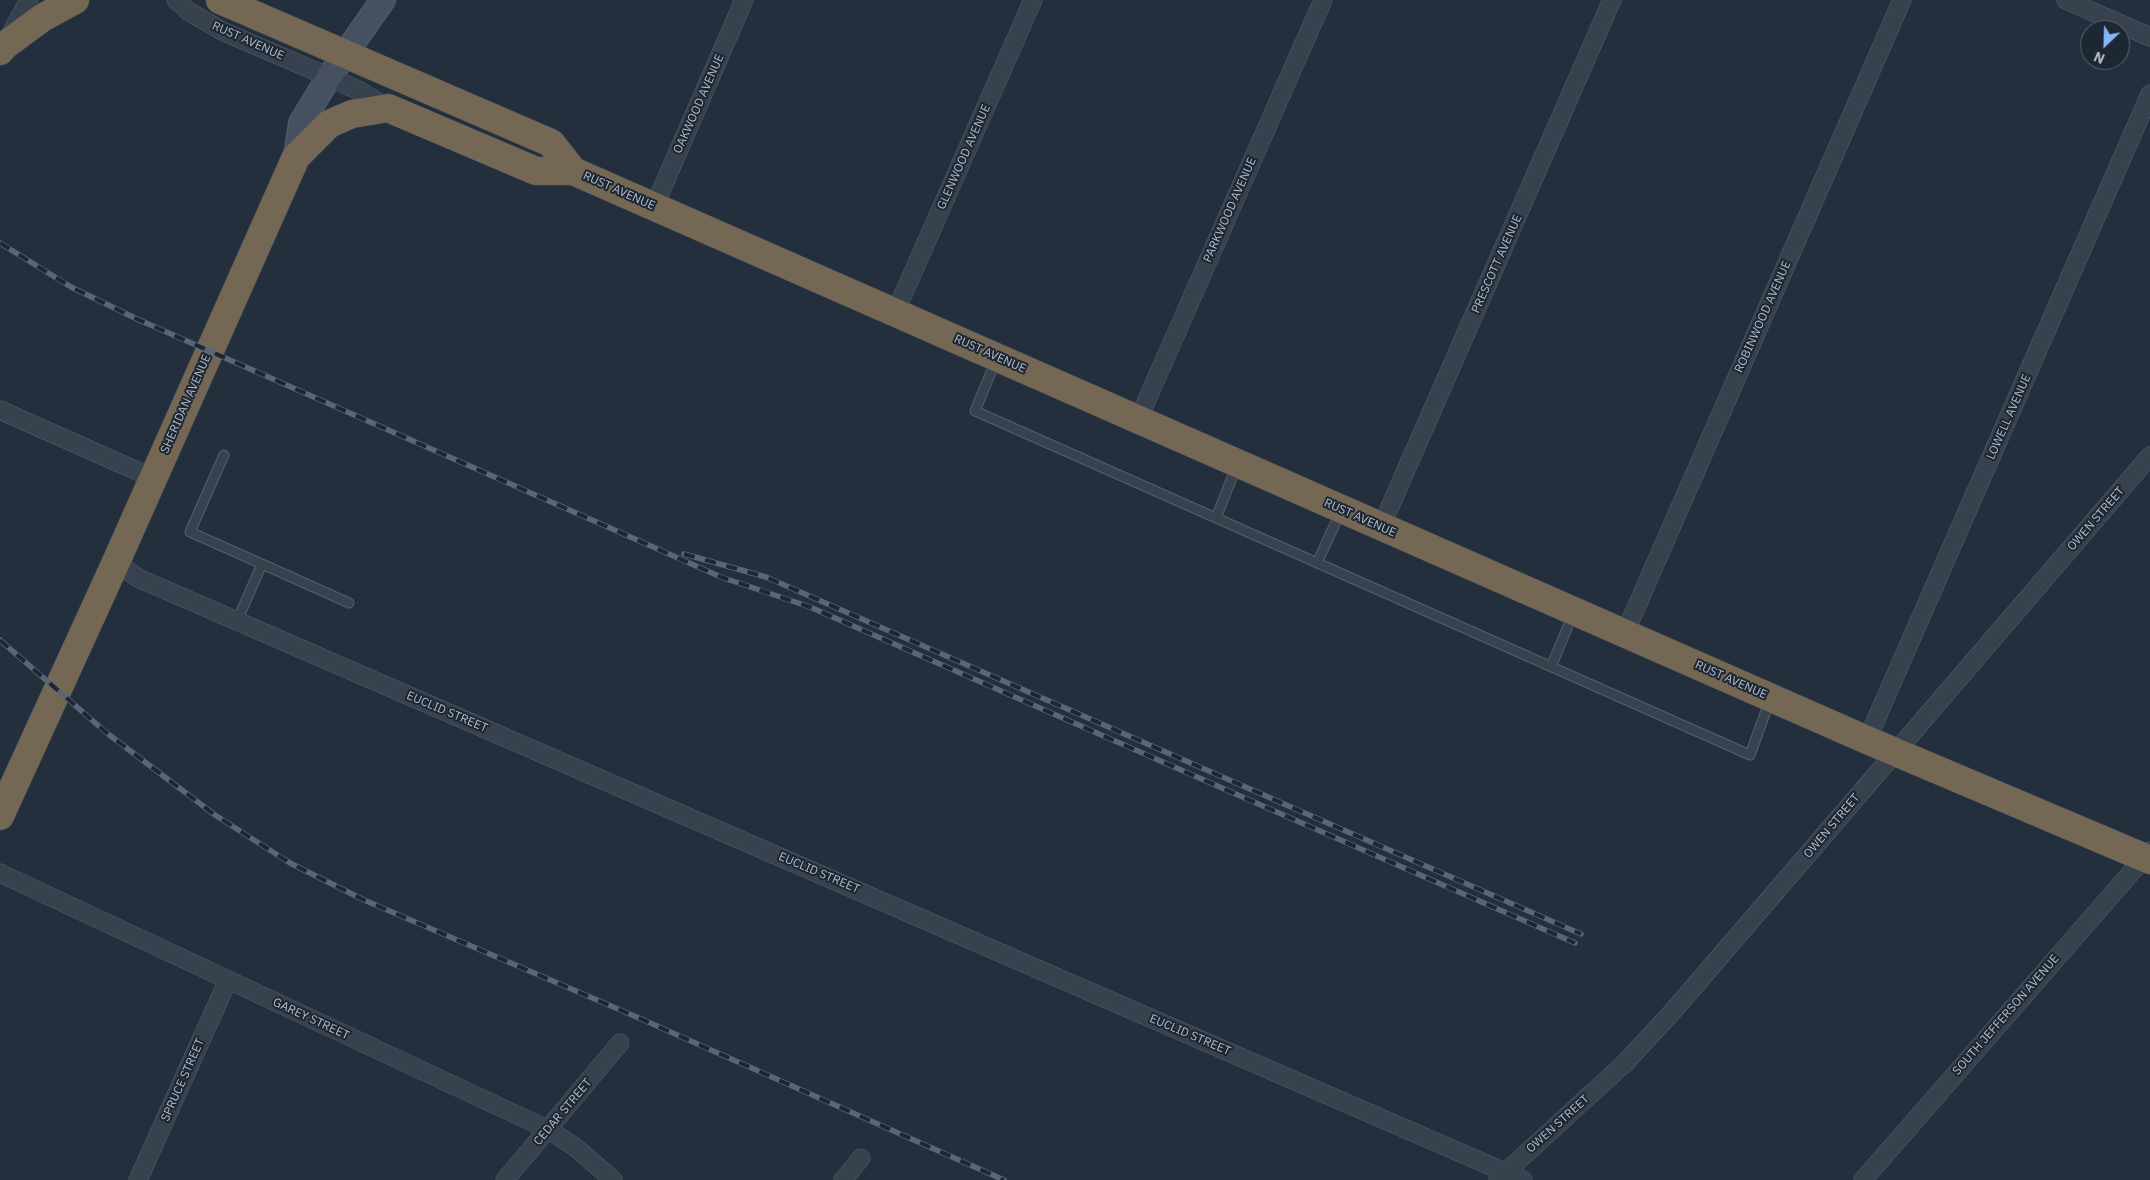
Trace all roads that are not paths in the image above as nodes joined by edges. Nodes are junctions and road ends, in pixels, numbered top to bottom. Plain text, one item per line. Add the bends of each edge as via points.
1 (29, 0) edge
2 (75, 0) edge
3 (176, 0) edge
4 (220, 0) edge
5 (382, 0) edge
6 (744, 0) edge
7 (1033, 0) edge
8 (1323, 0) edge
9 (1612, 0) edge
10 (1902, 0) edge
11 (2066, 0) edge
12 (2150, 37) edge
13 (2, 49) edge
14 (346, 54) junction
15 (329, 77) junction
16 (2150, 94) edge
17 (388, 108) junction
18 (296, 156) junction
19 (573, 171) junction
20 (654, 207) junction
21 (896, 313) junction
22 (997, 357) junction
23 (0, 410) edge
24 (1138, 420) junction
25 (224, 455) dead end
26 (2150, 456) edge
27 (1238, 463) junction
28 (153, 478) junction
29 (1342, 510) junction
30 (1216, 518) junction
31 (1381, 527) junction
32 (116, 562) junction
33 (1317, 563) junction
34 (262, 564) junction
35 (349, 603) dead end
36 (1574, 611) junction
37 (237, 621) junction
38 (1625, 633) junction
39 (1551, 667) junction
40 (1770, 697) junction
41 (1867, 740) junction
42 (1895, 752) junction
43 (0, 816) edge
44 (2148, 856) edge
45 (0, 873) edge
46 (228, 980) junction
47 (620, 1043) dead end
48 (549, 1130) junction
49 (861, 1158) dead end
50 (1501, 1176) edge
51 (138, 1180) edge
52 (505, 1180) edge
53 (613, 1180) edge
54 (843, 1180) edge
55 (1523, 1180) edge
56 (1862, 1180) edge

1 - 13 street
2 - 13 highway via 42,18
3 - 15 street, RUST AVENUE via 222,31
4 - 14 highway, RUST AVENUE
5 - 14 street, SHERIDAN AVENUE
6 - 20 street, OAKWOOD AVENUE
7 - 21 street, GLENWOOD AVENUE
8 - 24 street, PARKWOOD AVENUE
9 - 31 street, PRESCOTT AVENUE
10 - 38 street, ROBINWOOD AVENUE
11 - 12 street
14 - 15 street, SHERIDAN AVENUE
14 - 19 highway, RUST AVENUE via 552,143
15 - 17 street, RUST AVENUE
15 - 18 street, SHERIDAN AVENUE via 301,123
16 - 41 street, LOWELL AVENUE
17 - 18 highway via 352,114 329,124
17 - 19 highway, RUST AVENUE via 536,171
18 - 28 highway, SHERIDAN AVENUE
19 - 20 highway, RUST AVENUE
20 - 21 highway, RUST AVENUE
21 - 22 highway, RUST AVENUE
22 - 24 highway, RUST AVENUE
22 - 30 lane via 975,411
23 - 28 street
24 - 27 highway, RUST AVENUE
25 - 34 lane via 190,532
26 - 42 street, OWEN STREET
27 - 29 highway, RUST AVENUE
27 - 30 lane
28 - 32 highway, SHERIDAN AVENUE
29 - 31 highway, RUST AVENUE
29 - 33 lane
30 - 33 lane
31 - 36 highway, RUST AVENUE
32 - 37 street, EUCLID STREET via 138,578
32 - 43 highway, SHERIDAN AVENUE
33 - 39 lane
34 - 35 lane
34 - 37 lane
36 - 38 highway, RUST AVENUE
36 - 39 lane
37 - 50 street, EUCLID STREET
38 - 40 highway, RUST AVENUE
39 - 40 lane via 1750,755
40 - 41 highway, RUST AVENUE
41 - 42 highway, RUST AVENUE
42 - 44 highway, RUST AVENUE
42 - 50 street, OWEN STREET via 1625,1063
44 - 56 street, SOUTH JEFFERSON AVENUE
45 - 46 street, GAREY STREET
46 - 48 street, GAREY STREET
46 - 51 street, SPRUCE STREET
47 - 48 street, CEDAR STREET
48 - 52 street, CEDAR STREET
48 - 53 street, GAREY STREET via 576,1147
49 - 54 street
50 - 55 street, EUCLID STREET

